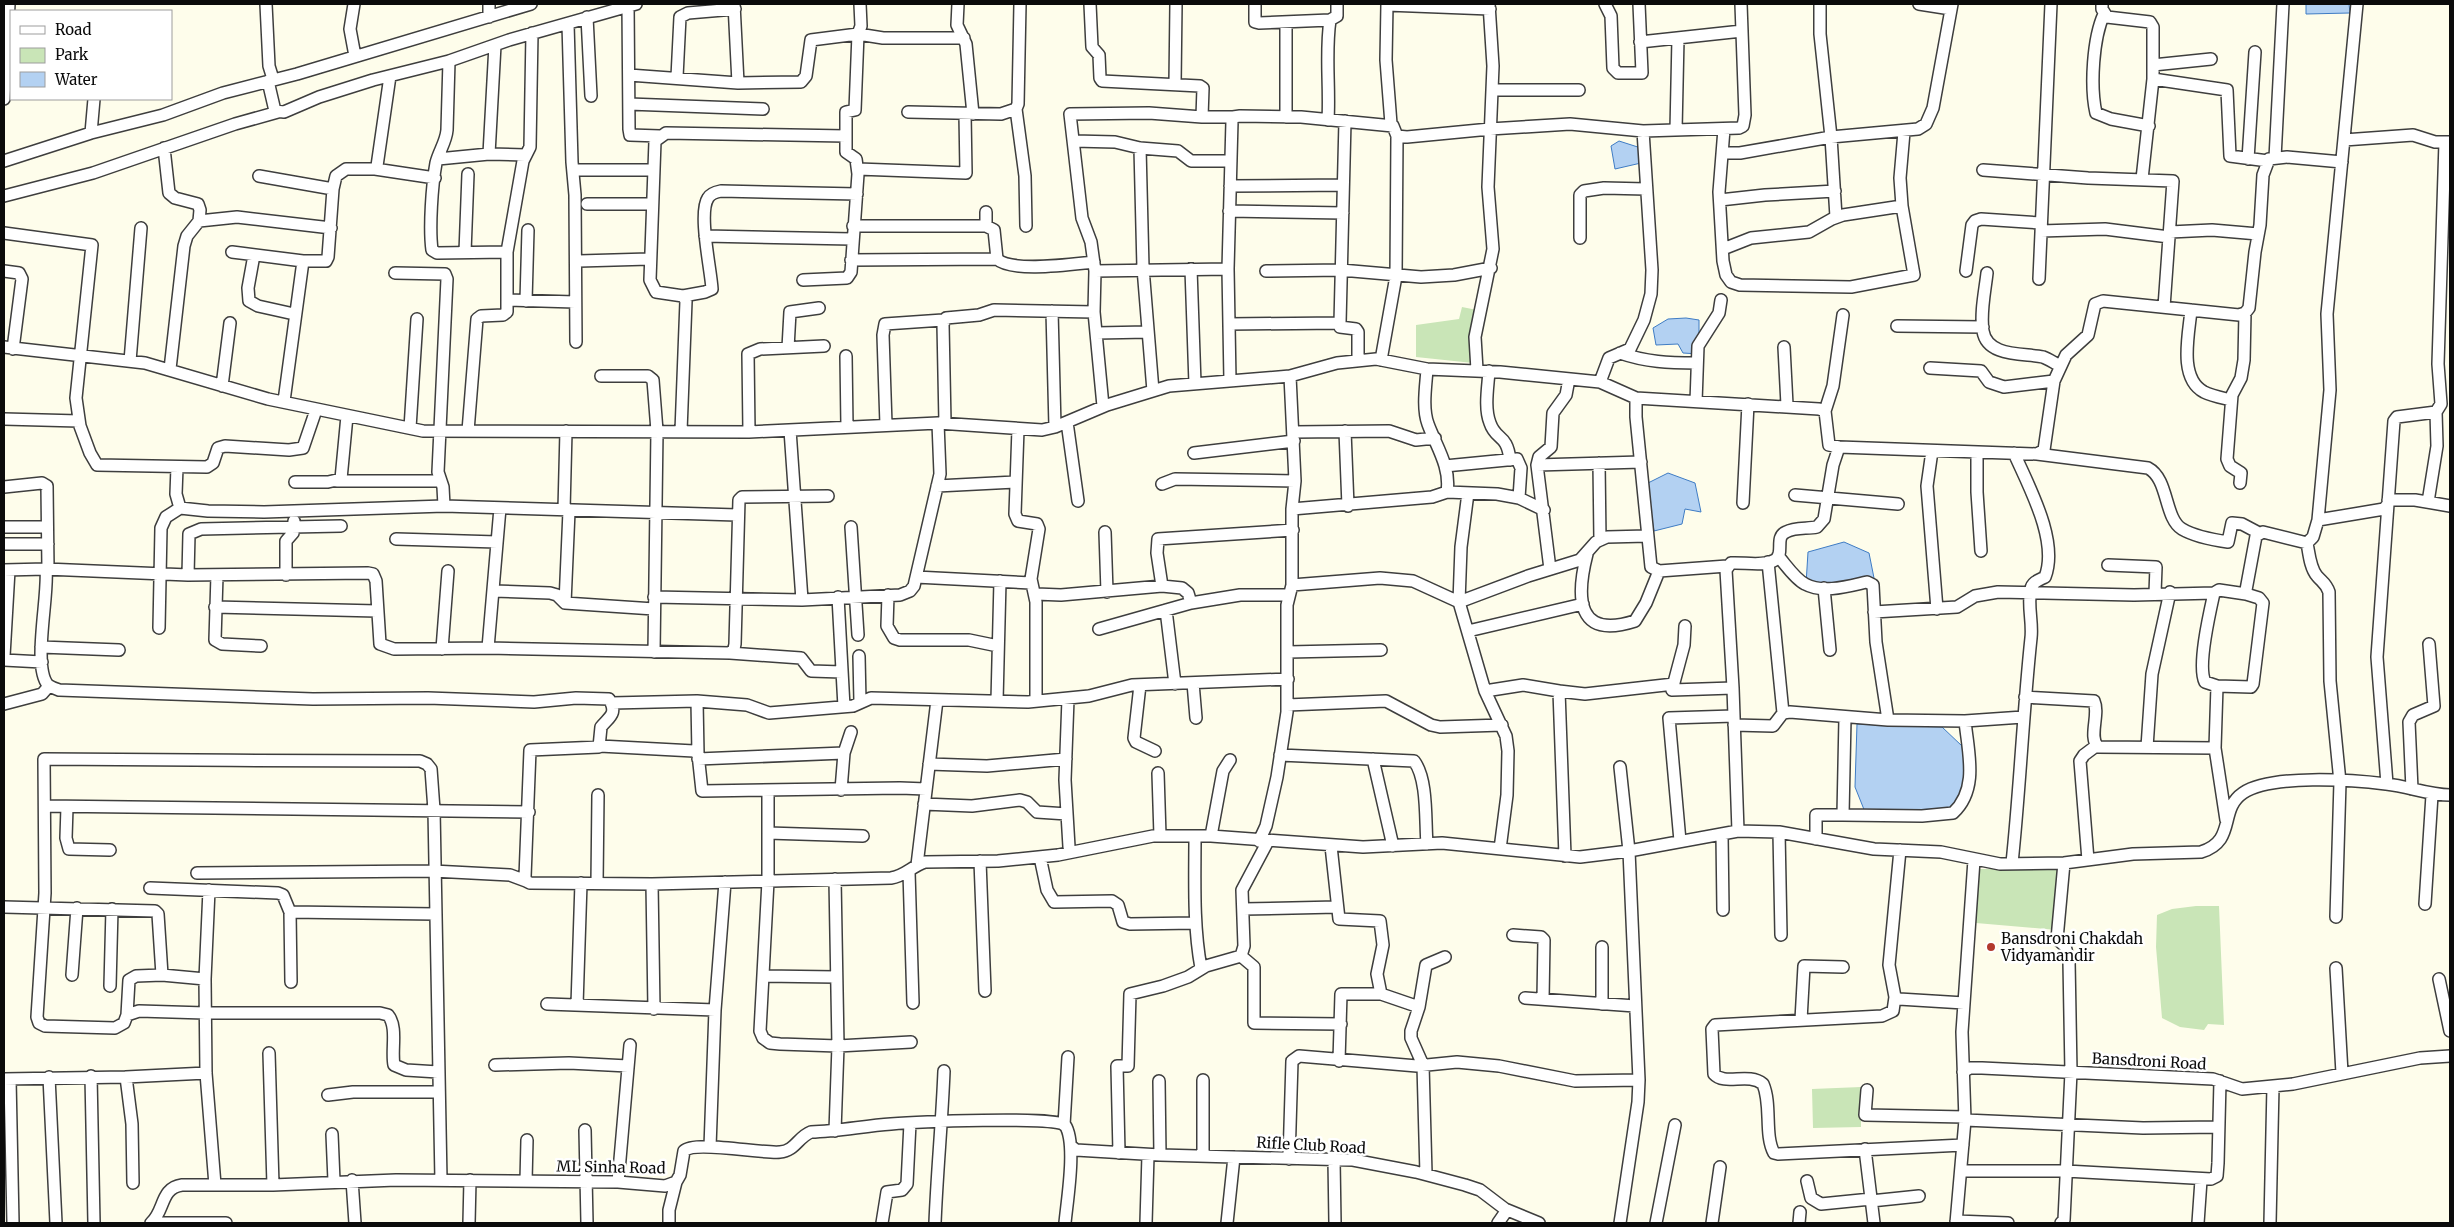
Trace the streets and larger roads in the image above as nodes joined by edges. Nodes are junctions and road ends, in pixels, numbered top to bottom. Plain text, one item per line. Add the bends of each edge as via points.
1 (9, 4) edge
2 (266, 4) edge
3 (354, 4) edge
4 (489, 4) edge
5 (531, 4) edge
6 (860, 4) edge
7 (958, 4) edge
8 (1020, 4) edge
9 (1090, 4) edge
10 (1176, 4) edge
11 (1255, 4) edge
12 (1337, 4) edge
13 (1387, 4) edge
14 (1605, 4) edge
15 (1639, 4) edge
16 (1741, 4) edge
17 (1820, 4) edge
18 (1919, 4) edge
19 (2051, 4) edge
20 (2283, 4) edge
21 (2357, 4) edge
22 (631, 5) edge
23 (734, 6) edge
24 (1489, 6) edge
25 (1951, 6) edge
26 (2103, 9) edge
27 (488, 16) junction
28 (587, 17) junction
29 (1330, 20) junction
30 (1286, 22) junction
31 (568, 24) junction
32 (1742, 31) junction
33 (532, 33) junction
34 (858, 34) junction
35 (964, 38) junction
36 (1678, 38) junction
37 (1640, 42) junction
38 (495, 45) junction
39 (6, 50) edge
40 (2255, 52) dead end
41 (355, 56) junction
42 (2211, 59) dead end
43 (450, 60) junction
44 (2153, 65) junction
45 (629, 75) junction
46 (390, 76) junction
47 (677, 78) junction
48 (2153, 79) junction
49 (738, 83) junction
50 (270, 84) junction
51 (1175, 84) junction
52 (1492, 90) junction
53 (1579, 90) dead end
54 (591, 96) dead end
55 (4, 99) edge
56 (94, 100) edge
57 (629, 104) junction
58 (762, 109) dead end
59 (1016, 109) junction
60 (277, 111) junction
61 (908, 112) dead end
62 (969, 114) junction
63 (1202, 116) junction
64 (1233, 117) junction
65 (1286, 117) junction
66 (1328, 120) junction
67 (1345, 121) junction
68 (1390, 124) junction
69 (2149, 126) junction
70 (1490, 129) junction
71 (1724, 129) junction
72 (1676, 130) junction
73 (1643, 131) junction
74 (1904, 132) junction
75 (92, 134) junction
76 (660, 136) junction
77 (846, 136) junction
78 (1397, 136) junction
79 (1831, 137) junction
80 (2344, 140) junction
81 (1074, 141) junction
82 (2447, 142) edge
83 (164, 148) junction
84 (1140, 148) junction
85 (1722, 153) junction
86 (489, 154) junction
87 (525, 155) junction
88 (438, 159) junction
89 (2248, 159) junction
90 (2271, 160) junction
91 (4, 161) edge
92 (1231, 161) junction
93 (2342, 162) junction
94 (375, 169) junction
95 (858, 169) junction
96 (573, 170) junction
97 (652, 170) junction
98 (1983, 170) dead end
99 (2043, 173) junction
100 (468, 174) dead end
101 (259, 176) dead end
102 (435, 178) junction
103 (2142, 179) junction
104 (1343, 185) junction
105 (1230, 186) junction
106 (1646, 189) junction
107 (333, 190) junction
108 (1834, 191) junction
109 (856, 194) junction
110 (4, 196) edge
111 (1720, 200) junction
112 (587, 204) dead end
113 (651, 204) junction
114 (1902, 206) junction
115 (1229, 211) junction
116 (986, 212) dead end
117 (1343, 213) junction
118 (1836, 218) junction
119 (199, 222) junction
120 (853, 226) junction
121 (986, 226) junction
122 (1026, 226) dead end
123 (2041, 227) junction
124 (141, 228) dead end
125 (331, 228) junction
126 (528, 230) dead end
127 (4, 233) edge
128 (2258, 234) junction
129 (2169, 235) junction
130 (705, 236) junction
131 (852, 238) junction
132 (1580, 238) dead end
133 (1723, 249) junction
134 (232, 252) dead end
135 (465, 252) junction
136 (507, 252) junction
137 (254, 255) junction
138 (649, 259) junction
139 (851, 260) junction
140 (997, 260) junction
141 (303, 261) junction
142 (579, 261) dead end
143 (1094, 266) junction
144 (1143, 268) junction
145 (1491, 268) junction
146 (1191, 269) junction
147 (1228, 269) junction
148 (1341, 270) junction
149 (4, 271) edge
150 (1266, 271) dead end
151 (1966, 271) dead end
152 (395, 273) dead end
153 (1987, 273) dead end
154 (1396, 276) junction
155 (2039, 279) dead end
156 (803, 280) dead end
157 (683, 296) junction
158 (507, 300) junction
159 (1721, 300) dead end
160 (526, 301) junction
161 (575, 302) junction
162 (2164, 307) junction
163 (819, 308) dead end
164 (2191, 310) junction
165 (1052, 311) junction
166 (1094, 312) junction
167 (2246, 313) junction
168 (294, 314) junction
169 (1843, 315) dead end
170 (417, 319) dead end
171 (943, 320) junction
172 (1340, 322) junction
173 (230, 323) dead end
174 (1229, 324) junction
175 (1897, 326) dead end
176 (1983, 327) junction
177 (1148, 332) junction
178 (1096, 333) junction
179 (576, 342) dead end
180 (824, 346) dead end
181 (1784, 346) dead end
182 (9, 348) edge
183 (788, 348) junction
184 (1620, 353) junction
185 (81, 356) junction
186 (846, 356) dead end
187 (1358, 360) junction
188 (1381, 360) junction
189 (130, 361) junction
190 (1696, 363) junction
191 (2060, 366) junction
192 (1930, 368) dead end
193 (170, 369) junction
194 (1427, 369) junction
195 (1483, 371) junction
196 (601, 376) dead end
197 (1290, 376) junction
198 (1569, 379) junction
199 (1230, 381) junction
200 (2054, 381) junction
201 (1600, 382) junction
202 (1196, 384) junction
203 (222, 386) junction
204 (1153, 391) junction
205 (1636, 398) junction
206 (2231, 400) junction
207 (284, 401) junction
208 (1696, 402) junction
209 (1748, 404) junction
210 (1787, 405) junction
211 (1103, 406) junction
212 (316, 410) junction
213 (1825, 412) junction
214 (2436, 412) junction
215 (347, 416) junction
216 (4, 419) edge
217 (79, 421) junction
218 (1067, 422) junction
219 (942, 423) junction
220 (886, 424) junction
221 (846, 427) junction
222 (410, 428) junction
223 (1054, 428) junction
224 (1018, 429) junction
225 (790, 430) junction
226 (439, 431) junction
227 (468, 431) junction
228 (566, 431) junction
229 (657, 431) junction
230 (681, 432) junction
231 (749, 432) junction
232 (1345, 432) junction
233 (1294, 437) junction
234 (1435, 438) junction
235 (1839, 447) junction
236 (1932, 451) junction
237 (1977, 452) junction
238 (1194, 453) dead end
239 (2014, 454) junction
240 (2038, 454) junction
241 (1510, 460) junction
242 (1641, 462) junction
243 (1599, 463) junction
244 (1445, 466) junction
245 (1537, 466) junction
246 (177, 467) junction
247 (337, 481) junction
248 (440, 481) junction
249 (1295, 481) junction
250 (295, 482) dead end
251 (1015, 482) junction
252 (2240, 483) dead end
253 (1162, 484) dead end
254 (937, 486) junction
255 (4, 487) edge
256 (1447, 492) junction
257 (1468, 493) junction
258 (1795, 495) dead end
259 (828, 496) dead end
260 (1828, 497) junction
261 (794, 498) junction
262 (1520, 498) junction
263 (1078, 501) dead end
264 (2388, 502) junction
265 (2428, 502) junction
266 (1743, 503) dead end
267 (1898, 504) dead end
268 (444, 506) junction
269 (1348, 506) junction
270 (2450, 506) edge
271 (180, 508) junction
272 (500, 508) junction
273 (1292, 509) junction
274 (566, 510) junction
275 (1544, 510) junction
276 (294, 512) junction
277 (656, 512) junction
278 (738, 515) junction
279 (2318, 520) junction
280 (341, 526) dead end
281 (4, 527) edge
282 (47, 527) junction
283 (294, 527) junction
284 (851, 527) dead end
285 (1293, 530) junction
286 (1105, 532) dead end
287 (2259, 533) junction
288 (1647, 536) junction
289 (396, 539) dead end
290 (1600, 540) junction
291 (497, 542) junction
292 (2307, 543) junction
293 (4, 544) edge
294 (48, 544) junction
295 (1981, 551) dead end
296 (1588, 554) junction
297 (1773, 559) junction
298 (2108, 565) dead end
299 (1727, 566) junction
300 (47, 569) junction
301 (1550, 569) junction
302 (6, 570) edge
303 (1659, 571) junction
304 (448, 572) dead end
305 (161, 574) junction
306 (188, 575) junction
307 (217, 575) junction
308 (286, 575) junction
309 (916, 576) junction
310 (1000, 581) junction
311 (1162, 586) junction
312 (1034, 588) junction
313 (1824, 588) junction
314 (1290, 590) junction
315 (493, 591) junction
316 (2030, 591) junction
317 (1107, 592) junction
318 (2170, 592) junction
319 (2155, 593) junction
320 (2214, 593) junction
321 (2246, 594) junction
322 (888, 595) junction
323 (857, 596) junction
324 (838, 597) junction
325 (736, 598) junction
326 (802, 600) junction
327 (1191, 602) junction
328 (1459, 602) junction
329 (565, 603) junction
330 (654, 603) junction
331 (1583, 604) junction
332 (215, 607) junction
333 (1936, 608) junction
334 (1166, 610) junction
335 (377, 611) junction
336 (1874, 612) junction
337 (1685, 626) dead end
338 (159, 628) dead end
339 (1099, 629) dead end
340 (1468, 631) junction
341 (858, 635) dead end
342 (2429, 644) dead end
343 (261, 646) dead end
344 (998, 646) junction
345 (42, 647) junction
346 (488, 648) junction
347 (442, 649) junction
348 (119, 650) dead end
349 (1381, 650) dead end
350 (1830, 650) dead end
351 (654, 652) junction
352 (1288, 652) junction
353 (730, 653) junction
354 (4, 656) edge
355 (859, 656) dead end
356 (4, 660) edge
357 (42, 662) junction
358 (842, 672) junction
359 (1288, 679) junction
360 (1193, 683) junction
361 (1175, 684) junction
362 (1674, 684) junction
363 (1140, 685) junction
364 (49, 686) junction
365 (2217, 686) junction
366 (1733, 688) junction
367 (1485, 691) junction
368 (1559, 691) junction
369 (2025, 697) junction
370 (1068, 699) junction
371 (937, 700) junction
372 (697, 701) junction
373 (997, 701) junction
374 (1036, 701) junction
375 (860, 702) junction
376 (612, 703) junction
377 (4, 704) edge
378 (1287, 705) junction
379 (844, 707) junction
380 (1783, 713) junction
381 (1196, 718) dead end
382 (1845, 718) junction
383 (2023, 718) junction
384 (1888, 720) junction
385 (1734, 721) junction
386 (1965, 721) junction
387 (1502, 725) junction
388 (852, 732) dead end
389 (600, 746) junction
390 (2096, 746) junction
391 (2147, 747) junction
392 (2215, 748) junction
393 (1155, 751) dead end
394 (844, 753) junction
395 (1280, 754) junction
396 (698, 757) junction
397 (1066, 759) junction
398 (1374, 759) junction
399 (1230, 760) dead end
400 (929, 764) junction
401 (1620, 767) dead end
402 (1158, 773) dead end
403 (2340, 782) junction
404 (2387, 784) junction
405 (926, 789) junction
406 (2412, 789) junction
407 (841, 790) junction
408 (768, 791) junction
409 (2432, 795) junction
410 (2450, 795) edge
411 (598, 796) dead end
412 (924, 804) junction
413 (45, 806) junction
414 (67, 806) junction
415 (434, 810) junction
416 (529, 812) junction
417 (1067, 814) junction
418 (1843, 815) junction
419 (2226, 823) junction
420 (1738, 831) junction
421 (1779, 832) junction
422 (768, 833) junction
423 (1722, 835) junction
424 (863, 836) dead end
425 (1160, 836) junction
426 (1195, 836) junction
427 (1211, 836) junction
428 (1816, 839) junction
429 (1264, 841) junction
430 (1680, 841) junction
431 (1427, 844) junction
432 (1331, 846) junction
433 (1393, 846) junction
434 (1068, 847) dead end
435 (1500, 849) junction
436 (110, 850) dead end
437 (1900, 850) junction
438 (1629, 852) junction
439 (1565, 856) junction
440 (1040, 857) junction
441 (1974, 860) junction
442 (2088, 860) junction
443 (980, 861) junction
444 (2012, 863) junction
445 (2064, 863) junction
446 (913, 868) junction
447 (433, 871) junction
448 (197, 873) dead end
449 (836, 879) junction
450 (526, 881) junction
451 (768, 881) junction
452 (725, 882) junction
453 (581, 883) junction
454 (597, 883) junction
455 (652, 884) junction
456 (150, 888) dead end
457 (209, 890) junction
458 (2425, 904) dead end
459 (4, 907) edge
460 (1337, 907) junction
461 (43, 908) junction
462 (77, 908) junction
463 (1243, 909) junction
464 (112, 910) junction
465 (1724, 910) dead end
466 (290, 912) junction
467 (435, 914) junction
468 (2336, 917) dead end
469 (1195, 922) junction
470 (1513, 935) dead end
471 (1781, 935) dead end
472 (1602, 947) dead end
473 (1241, 956) junction
474 (1444, 957) dead end
475 (1843, 967) dead end
476 (1201, 968) junction
477 (2336, 968) dead end
478 (72, 975) dead end
479 (162, 975) junction
480 (763, 976) junction
481 (836, 978) junction
482 (205, 979) junction
483 (2438, 979) dead end
484 (291, 982) dead end
485 (110, 986) dead end
486 (985, 991) dead end
487 (1381, 994) junction
488 (1895, 997) junction
489 (1525, 998) dead end
490 (1543, 999) junction
491 (913, 1003) dead end
492 (1964, 1003) junction
493 (547, 1004) dead end
494 (1602, 1004) junction
495 (577, 1005) junction
496 (1635, 1006) junction
497 (1419, 1007) junction
498 (654, 1009) junction
499 (716, 1010) junction
500 (205, 1013) junction
501 (127, 1015) junction
502 (1801, 1020) junction
503 (1341, 1024) junction
504 (2450, 1031) edge
505 (911, 1042) dead end
506 (630, 1045) dead end
507 (838, 1046) junction
508 (269, 1053) dead end
509 (2450, 1056) edge
510 (1068, 1057) dead end
511 (1340, 1061) junction
512 (1422, 1064) junction
513 (495, 1066) dead end
514 (628, 1066) junction
515 (944, 1071) dead end
516 (206, 1072) junction
517 (438, 1072) junction
518 (1963, 1072) junction
519 (2071, 1072) junction
520 (2342, 1073) junction
521 (91, 1076) junction
522 (126, 1077) junction
523 (49, 1078) junction
524 (7, 1079) edge
525 (1203, 1080) dead end
526 (1639, 1080) junction
527 (1158, 1081) dead end
528 (2220, 1082) junction
529 (2273, 1086) junction
530 (1867, 1090) dead end
531 (439, 1092) junction
532 (328, 1095) dead end
533 (1965, 1119) junction
534 (910, 1123) junction
535 (942, 1123) junction
536 (2068, 1124) junction
537 (1064, 1125) junction
538 (1675, 1125) dead end
539 (2218, 1127) junction
540 (585, 1130) dead end
541 (835, 1131) junction
542 (332, 1134) dead end
543 (527, 1140) dead end
544 (1963, 1145) junction
545 (1071, 1146) junction
546 (710, 1147) junction
547 (1865, 1149) junction
548 (1119, 1153) junction
549 (1154, 1155) junction
550 (1203, 1156) junction
551 (1234, 1157) junction
552 (1289, 1159) junction
553 (1334, 1160) junction
554 (1720, 1167) dead end
555 (1961, 1171) junction
556 (2066, 1171) junction
557 (1426, 1174) junction
558 (352, 1180) junction
559 (441, 1180) junction
560 (470, 1180) junction
561 (2201, 1180) junction
562 (334, 1181) junction
563 (526, 1181) junction
564 (586, 1181) junction
565 (1807, 1181) dead end
566 (618, 1182) junction
567 (676, 1182) junction
568 (134, 1183) dead end
569 (215, 1185) junction
570 (273, 1185) junction
571 (1919, 1196) dead end
572 (1871, 1200) junction
573 (1508, 1210) junction
574 (1533, 1222) edge
575 (1956, 1222) edge
576 (13, 1223) edge
577 (56, 1223) edge
578 (94, 1223) edge
579 (152, 1223) edge
580 (226, 1223) edge
581 (355, 1223) edge
582 (469, 1223) edge
583 (587, 1223) edge
584 (669, 1223) edge
585 (882, 1223) edge
586 (935, 1223) edge
587 (1065, 1223) edge
588 (1146, 1223) edge
589 (1226, 1223) edge
590 (1335, 1223) edge
591 (1498, 1223) edge
592 (1620, 1223) edge
593 (1656, 1223) edge
594 (1712, 1223) edge
595 (1874, 1223) edge
596 (2008, 1223) edge
597 (2061, 1223) edge
598 (2198, 1223) edge
599 (2270, 1223) edge

1 - 39 street
2 - 50 street
3 - 41 street via 350,29
4 - 27 street
5 - 27 street
6 - 34 street
7 - 35 street via 957,25
8 - 59 street
9 - 51 street via 1092,47 1099,54 1102,81
10 - 51 street
11 - 30 street via 1255,22
12 - 29 street via 1337,16
13 - 24 street
13 - 68 street
14 - 37 street via 1611,16 1614,71 1642,73
15 - 37 street
16 - 32 street
17 - 79 street
18 - 25 street
19 - 99 street
20 - 90 street
21 - 80 street
22 - 28 street
22 - 45 street
23 - 47 street via 688,13 680,18
23 - 49 street
24 - 52 street
25 - 74 street via 1933,108 1926,124
26 - 44 street via 2120,20 2150,22
26 - 69 street via 2096,45 2096,112 2111,119
27 - 41 street
28 - 31 street
28 - 54 street
29 - 30 street
29 - 66 street via 1327,43
30 - 65 street
31 - 33 street
31 - 96 street
32 - 36 street
32 - 71 street via 1744,121 1739,128
33 - 38 street
33 - 87 street via 530,147
34 - 35 street via 883,38
34 - 49 street via 812,40 806,76 801,82
34 - 77 street via 854,110 846,112
35 - 62 street via 970,76
36 - 37 street
36 - 72 street
38 - 43 street
38 - 86 street
39 - 55 street
40 - 89 street
41 - 50 street
42 - 44 street
43 - 46 street
43 - 88 street via 446,138
44 - 48 street
45 - 47 street
45 - 57 street
46 - 60 street
46 - 94 street
47 - 49 street
48 - 69 street
48 - 89 street via 2227,90 2230,156
50 - 60 street
50 - 75 street via 206,99 163,115
51 - 63 street via 1203,88
52 - 53 street
52 - 70 street
56 - 75 street
57 - 58 street
57 - 76 street via 630,135
59 - 62 street via 1001,114
59 - 122 street via 1025,176
60 - 83 street
61 - 62 street
62 - 95 street via 966,173
63 - 64 street
63 - 81 street via 1070,114
64 - 65 street
64 - 92 street
65 - 66 street
66 - 67 street
67 - 68 street
67 - 104 street
68 - 78 street
69 - 103 street
70 - 73 street via 1570,124
70 - 78 street
70 - 145 street
71 - 72 street
71 - 85 street
72 - 73 street
73 - 106 street
74 - 79 street
74 - 114 street via 1900,178
75 - 91 street
76 - 77 street via 666,133
76 - 97 street via 655,140
77 - 95 street via 846,152 856,159
78 - 154 street
79 - 85 street
79 - 108 street
80 - 82 street via 2412,135
80 - 93 street
81 - 84 street via 1115,142
81 - 143 street via 1082,218 1090,236
82 - 214 street via 2438,364 2440,404
83 - 110 street via 93,173
83 - 119 street via 169,193 175,198 198,204
84 - 92 street via 1178,151 1191,161
84 - 144 street
85 - 111 street
86 - 87 street
86 - 88 street
87 - 136 street
88 - 102 street
89 - 90 street
90 - 93 street via 2287,157
90 - 128 street via 2263,175
92 - 105 street
93 - 279 street via 2327,314 2330,390
94 - 102 street
94 - 107 street via 341,171 336,176
95 - 109 street
96 - 97 street
96 - 161 street via 576,195
97 - 113 street
98 - 99 street
99 - 103 street
99 - 123 street
100 - 135 street
101 - 107 street
102 - 135 street via 430,237 432,250 437,253
103 - 129 street via 2174,181
104 - 105 street
104 - 117 street
105 - 115 street
106 - 132 street via 1584,191 1580,195
106 - 184 street via 1652,270 1650,294 1636,339 1630,349
107 - 125 street
108 - 111 street
108 - 118 street
109 - 120 street
109 - 130 street via 721,191 711,194 706,201
111 - 133 street
112 - 113 street
113 - 138 street
114 - 118 street
114 - 133 street via 1914,275 1851,287 1740,285 1731,282 1726,275
115 - 117 street
115 - 147 street
116 - 121 street
117 - 148 street
118 - 133 street via 1810,232 1751,238
119 - 125 street via 238,218
119 - 193 street via 191,229 184,246
120 - 121 street
120 - 131 street
121 - 140 street via 994,230
123 - 129 street via 2104,228
123 - 151 street via 1982,219 1975,221
123 - 155 street
124 - 189 street
125 - 141 street via 326,261
126 - 160 street
127 - 185 street via 92,245
128 - 129 street via 2212,230
128 - 167 street
129 - 162 street
130 - 131 street
130 - 157 street via 712,289
131 - 139 street
134 - 137 street
135 - 136 street
136 - 158 street
137 - 141 street
137 - 168 street via 249,301
138 - 142 street
138 - 157 street via 652,288 662,294
139 - 140 street
139 - 156 street via 851,272 847,278
140 - 143 street via 1009,266
141 - 168 street
143 - 144 street
143 - 166 street
144 - 146 street
144 - 177 street
145 - 154 street via 1454,275
145 - 195 street via 1475,337
146 - 147 street
146 - 202 street
147 - 174 street
148 - 150 street
148 - 154 street
148 - 172 street
149 - 182 street via 19,273 22,279
152 - 226 street via 445,274 448,279
153 - 176 street
154 - 188 street
157 - 230 street via 686,312
158 - 160 street
158 - 227 street via 507,312 503,316 477,318
159 - 190 street via 1719,313 1698,346
160 - 161 street
161 - 179 street
162 - 164 street
162 - 191 street via 2097,302 2088,335 2066,355
163 - 183 street via 790,312
164 - 167 street
164 - 206 street via 2188,349 2193,382 2205,393
165 - 166 street
165 - 171 street via 994,310
165 - 223 street
166 - 178 street
167 - 206 street via 2242,372
168 - 207 street
169 - 213 street via 1833,386
170 - 222 street
171 - 219 street
171 - 220 street via 885,324
172 - 174 street
172 - 187 street via 1340,327 1358,332
173 - 203 street
174 - 199 street
175 - 176 street
176 - 191 street via 1986,341 1998,350 2045,358
177 - 178 street
177 - 204 street
178 - 211 street
180 - 183 street
181 - 210 street
182 - 185 street
183 - 231 street via 760,349 748,354
184 - 190 street via 1642,361
184 - 201 street via 1610,358
185 - 189 street
185 - 217 street via 76,398
186 - 221 street
187 - 188 street
187 - 197 street
188 - 194 street
189 - 193 street
190 - 208 street
191 - 200 street
192 - 200 street via 1981,371 1988,382 2004,387
193 - 203 street
194 - 195 street
194 - 234 street via 1426,416
195 - 198 street
195 - 241 street via 1489,419 1494,430 1507,442
196 - 229 street via 651,377
197 - 199 street
197 - 233 street
198 - 201 street
198 - 245 street via 1566,395 1553,413 1551,447 1539,457
199 - 202 street
200 - 240 street via 2044,450
201 - 205 street
202 - 204 street
203 - 207 street
204 - 211 street
205 - 208 street
205 - 242 street
206 - 252 street via 2228,463 2241,473
207 - 212 street
208 - 209 street
209 - 210 street
209 - 266 street
210 - 213 street
211 - 218 street
212 - 215 street
212 - 246 street via 303,448 225,446 218,448 211,465
213 - 235 street via 1829,445
214 - 264 street via 2397,416 2394,421
214 - 265 street via 2437,446
215 - 222 street
215 - 247 street via 342,476
216 - 217 street
217 - 246 street via 97,466
218 - 223 street
218 - 263 street
219 - 220 street
219 - 224 street
219 - 254 street
220 - 221 street
221 - 225 street
222 - 226 street
223 - 224 street
224 - 251 street
225 - 231 street
225 - 261 street
226 - 227 street
226 - 248 street
227 - 228 street
228 - 229 street
228 - 274 street
229 - 230 street
229 - 277 street
230 - 231 street
232 - 233 street
232 - 234 street via 1389,431 1416,440
232 - 269 street
233 - 238 street
233 - 249 street
234 - 244 street
235 - 236 street
235 - 260 street
236 - 237 street
236 - 333 street via 1926,486
237 - 239 street
237 - 295 street
239 - 240 street
239 - 316 street via 2034,497 2045,531 2049,559 2045,577 2032,585
240 - 287 street via 2148,468 2158,478 2176,523 2182,529 2228,542 2232,523 2242,524
241 - 244 street
241 - 262 street via 1517,459 1520,463
242 - 243 street
242 - 288 street
243 - 245 street
243 - 290 street
244 - 256 street
245 - 275 street
246 - 271 street via 176,494
247 - 248 street
247 - 250 street
248 - 268 street
249 - 253 street via 1176,479
249 - 273 street
251 - 254 street
251 - 312 street via 1016,519 1037,524 1039,529 1032,570
254 - 309 street
255 - 282 street via 46,484
256 - 257 street
256 - 269 street via 1432,497
257 - 262 street
257 - 328 street via 1461,547
258 - 260 street
259 - 261 street
260 - 267 street
260 - 297 street via 1821,524 1785,532 1780,536
261 - 278 street via 742,497
261 - 326 street
262 - 275 street
264 - 265 street
264 - 279 street via 2380,510
264 - 404 street via 2377,657
265 - 270 street
268 - 272 street
268 - 276 street
269 - 273 street
271 - 276 street
271 - 305 street via 162,523
272 - 274 street
272 - 291 street
273 - 285 street
274 - 277 street
274 - 329 street
275 - 301 street
276 - 283 street
277 - 278 street
277 - 330 street
278 - 325 street
279 - 292 street via 2313,537
280 - 283 street
281 - 282 street
282 - 294 street
283 - 306 street via 194,531 188,538
283 - 308 street via 286,541
284 - 323 street
285 - 311 street via 1158,539
285 - 314 street
286 - 317 street
287 - 292 street
287 - 321 street via 2252,551
288 - 290 street
288 - 303 street via 1650,564
289 - 291 street
290 - 296 street
291 - 315 street
292 - 403 street via 2316,576 2327,584 2329,592 2330,681
293 - 294 street
294 - 300 street
296 - 301 street via 1580,560
296 - 331 street via 1580,581
297 - 299 street
297 - 313 street via 1804,584
297 - 380 street
298 - 319 street via 2156,567
299 - 303 street
299 - 366 street
300 - 302 street
300 - 305 street
300 - 345 street
301 - 328 street
302 - 354 street
303 - 331 street via 1635,621 1610,626 1594,623
304 - 347 street
305 - 306 street
305 - 338 street
306 - 307 street
307 - 308 street
307 - 332 street
308 - 335 street via 373,574
309 - 310 street
309 - 322 street via 910,591
310 - 312 street
310 - 344 street
311 - 317 street
311 - 327 street via 1182,588
312 - 317 street via 1062,595
312 - 374 street
313 - 336 street via 1870,582
313 - 350 street
314 - 327 street
314 - 328 street via 1380,578 1412,581
314 - 352 street via 1286,618
315 - 329 street via 550,593
315 - 346 street
316 - 319 street
316 - 333 street via 1975,596 1964,605
316 - 369 street via 2032,628
318 - 319 street
318 - 320 street
318 - 391 street via 2152,674
320 - 321 street via 2219,590
320 - 365 street via 2203,649 2203,674 2205,682
321 - 365 street via 2259,598 2263,603 2253,684 2251,687
322 - 323 street
322 - 344 street via 887,626 894,638 969,640
323 - 324 street
323 - 341 street
324 - 326 street
324 - 358 street
325 - 326 street
325 - 330 street
325 - 353 street via 735,644
327 - 334 street
328 - 340 street
329 - 330 street
330 - 351 street
331 - 340 street
332 - 335 street
332 - 343 street via 214,635 217,642
333 - 336 street
334 - 339 street
334 - 361 street
335 - 347 street via 378,635 384,647
336 - 384 street
337 - 362 street via 1684,645
340 - 367 street
342 - 406 street via 2434,706 2413,716 2409,722
344 - 373 street
345 - 348 street
345 - 357 street
346 - 347 street
346 - 351 street
349 - 352 street
351 - 353 street
352 - 359 street
353 - 358 street via 801,658 812,671
355 - 375 street
356 - 357 street
357 - 364 street
358 - 379 street
359 - 360 street
359 - 378 street
360 - 361 street
360 - 381 street
361 - 363 street
362 - 366 street via 1672,690
362 - 368 street via 1585,694
363 - 370 street
363 - 393 street via 1134,738
364 - 376 street via 78,692 534,702 608,698
364 - 377 street via 42,694
365 - 392 street
366 - 385 street
367 - 368 street via 1524,685
367 - 387 street
368 - 439 street
369 - 383 street
369 - 390 street via 2094,701
370 - 374 street
370 - 397 street
371 - 373 street
371 - 375 street via 871,698
371 - 400 street
372 - 376 street
372 - 379 street via 747,705 769,713
372 - 396 street
373 - 374 street
375 - 379 street
376 - 389 street via 610,721 601,727
378 - 387 street via 1386,701 1440,727
378 - 395 street
380 - 382 street
380 - 385 street via 1772,726
382 - 384 street
382 - 418 street
383 - 386 street
383 - 444 street via 2020,791
384 - 386 street
385 - 420 street
385 - 430 street via 1669,718
386 - 418 street via 1970,762 1969,788 1966,798 1954,813
387 - 435 street via 1508,751 1507,795
388 - 394 street
389 - 396 street via 694,750
389 - 416 street via 530,750
390 - 391 street
390 - 442 street via 2080,762
391 - 392 street
392 - 419 street
394 - 396 street
394 - 407 street
395 - 398 street
395 - 429 street
396 - 408 street via 702,791
397 - 400 street via 987,766
397 - 417 street
398 - 431 street via 1408,759 1419,767
398 - 433 street
399 - 427 street via 1223,770
400 - 405 street
401 - 438 street
402 - 425 street
403 - 404 street
403 - 419 street via 2283,781 2254,788 2241,794
403 - 468 street
404 - 406 street
405 - 407 street
405 - 412 street
406 - 409 street
407 - 408 street
408 - 422 street
409 - 410 street
409 - 458 street
411 - 454 street
412 - 417 street via 972,806 1020,800 1027,802 1036,812
412 - 446 street
413 - 414 street
413 - 415 street via 44,759 160,762 329,760 420,761 427,764 431,769
413 - 461 street
414 - 415 street
414 - 436 street via 69,849
415 - 416 street
415 - 447 street
416 - 450 street
417 - 434 street
418 - 428 street via 1816,815
419 - 442 street via 2220,842 2201,852 2133,854
420 - 421 street
420 - 423 street
421 - 428 street
421 - 471 street
422 - 424 street
422 - 451 street
423 - 430 street
423 - 465 street
425 - 426 street
425 - 440 street
426 - 427 street
426 - 469 street
427 - 429 street
428 - 437 street
429 - 432 street
429 - 463 street via 1242,890
430 - 438 street
431 - 433 street
431 - 435 street
432 - 433 street
432 - 460 street
435 - 439 street
437 - 441 street via 1941,852
437 - 488 street via 1889,965
438 - 439 street via 1580,858
438 - 496 street
440 - 443 street
440 - 469 street via 1047,890 1054,902 1112,902 1118,906 1123,922 1130,924
441 - 444 street
441 - 492 street
442 - 445 street
443 - 446 street via 946,861
443 - 486 street
444 - 445 street
445 - 519 street via 2057,939 2065,946 2068,961
446 - 449 street via 902,876 891,878
446 - 491 street
447 - 448 street
447 - 450 street via 510,875
447 - 467 street
449 - 451 street
449 - 481 street
450 - 453 street
451 - 452 street
451 - 480 street
452 - 455 street
452 - 499 street
453 - 454 street
453 - 495 street
454 - 455 street
455 - 498 street
456 - 457 street
457 - 466 street via 278,893 283,895
457 - 482 street
459 - 461 street
460 - 463 street
460 - 487 street via 1338,920 1380,922 1383,945 1377,974
461 - 462 street
461 - 501 street via 37,1016 40,1023 45,1026 115,1028 124,1023
462 - 464 street
462 - 478 street
463 - 473 street via 1244,946
464 - 479 street via 155,911 158,914
464 - 485 street
466 - 467 street
466 - 484 street
467 - 517 street
469 - 476 street
470 - 490 street via 1544,940
472 - 494 street
473 - 476 street
473 - 503 street via 1254,968 1254,1023
474 - 497 street via 1426,965
475 - 502 street via 1804,966
476 - 548 street via 1188,977 1130,994 1128,1066 1117,1066
477 - 520 street
479 - 482 street
479 - 501 street via 136,976 129,980
480 - 481 street
480 - 507 street via 760,1031 763,1038 770,1043
481 - 507 street
482 - 500 street
483 - 504 street
487 - 497 street
487 - 503 street via 1341,994
488 - 492 street via 1899,1000
488 - 502 street via 1893,1011 1882,1016
489 - 490 street
490 - 494 street
492 - 518 street
493 - 495 street
494 - 496 street
495 - 498 street
496 - 526 street
497 - 512 street via 1411,1038
498 - 499 street
499 - 546 street
500 - 501 street via 139,1011
500 - 516 street
500 - 517 street via 388,1015 393,1026 394,1065 406,1070
502 - 547 street via 1715,1024 1712,1028 1714,1074 1723,1079 1751,1078 1763,1084 1769,1105 1774,1153
503 - 511 street
505 - 507 street
506 - 514 street
507 - 541 street
508 - 570 street
509 - 520 street, Bansdroni Road via 2420,1058
510 - 537 street
511 - 512 street
511 - 552 street via 1299,1056 1292,1062
512 - 526 street via 1457,1062 1499,1066 1575,1081
512 - 557 street
513 - 514 street via 569,1063
514 - 566 street
515 - 535 street
516 - 522 street
516 - 569 street
517 - 531 street
518 - 519 street, Bansdroni Road via 1970,1068
518 - 533 street
519 - 528 street, Bansdroni Road via 2213,1079
519 - 536 street
520 - 529 street, Bansdroni Road
521 - 522 street
521 - 523 street
521 - 578 street
522 - 568 street
523 - 524 street
523 - 577 street
524 - 576 street
525 - 550 street
526 - 592 street
527 - 549 street
528 - 529 street, Bansdroni Road via 2242,1089
528 - 539 street
529 - 599 street
530 - 533 street via 1865,1115
531 - 532 street
531 - 559 street
533 - 536 street
533 - 544 street
534 - 535 street, ML Sinha Road
534 - 541 street, ML Sinha Road
534 - 585 street via 907,1184 902,1190 887,1192
535 - 537 street, ML Sinha Road via 1030,1119 1056,1120
535 - 586 street
536 - 539 street
536 - 556 street
537 - 545 street
538 - 593 street
539 - 561 street via 2217,1176
540 - 564 street
541 - 546 street, ML Sinha Road via 805,1134 792,1149 779,1152
542 - 562 street
543 - 563 street
544 - 547 street
544 - 555 street
545 - 548 street, Rifle Club Road via 1076,1150
545 - 587 street
546 - 567 street, ML Sinha Road via 686,1149
547 - 572 street
548 - 549 street, Rifle Club Road
549 - 550 street, Rifle Club Road
549 - 588 street
550 - 551 street, Rifle Club Road
551 - 552 street, Rifle Club Road
551 - 589 street
552 - 553 street, Rifle Club Road
553 - 557 street, Rifle Club Road via 1373,1163
553 - 590 street
554 - 594 street
555 - 556 street
555 - 575 street
556 - 561 street
556 - 597 street via 2064,1220
557 - 573 street, Rifle Club Road via 1480,1190
558 - 559 street, ML Sinha Road
558 - 562 street, ML Sinha Road
558 - 581 street
559 - 560 street, ML Sinha Road
560 - 563 street, ML Sinha Road
560 - 582 street
561 - 598 street
562 - 570 street, ML Sinha Road
563 - 564 street, ML Sinha Road
564 - 566 street, ML Sinha Road
564 - 583 street
565 - 572 street via 1811,1198 1820,1204
566 - 567 street, ML Sinha Road via 665,1186
567 - 584 street
569 - 570 street, ML Sinha Road
569 - 579 street, ML Sinha Road via 174,1186 167,1191
571 - 572 street
572 - 595 street
573 - 574 street, Rifle Club Road
573 - 591 street
575 - 596 street
579 - 580 street

